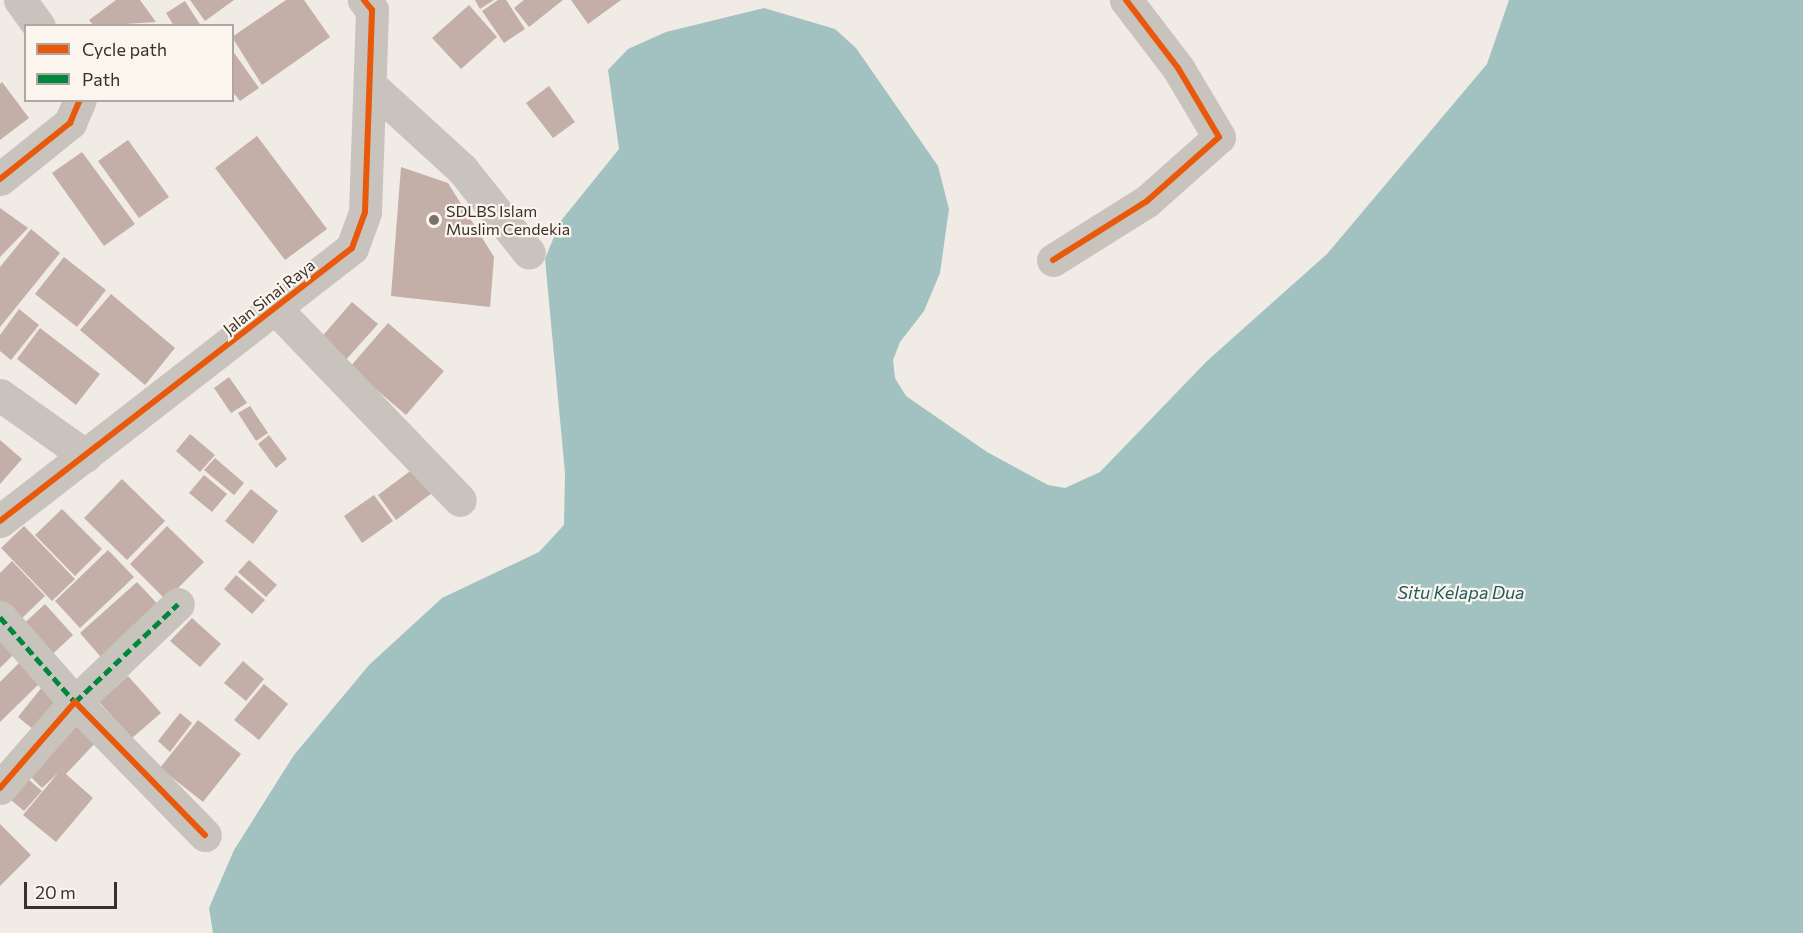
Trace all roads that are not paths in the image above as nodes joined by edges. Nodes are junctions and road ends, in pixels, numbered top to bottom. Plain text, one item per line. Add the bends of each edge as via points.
1 (20, 0) edge
2 (1126, 0) edge
3 (374, 3) edge
4 (38, 24) edge
5 (370, 85) junction
6 (79, 102) edge
7 (0, 179) edge
8 (529, 253) dead end
9 (1053, 260) dead end
10 (276, 309) junction
11 (0, 395) edge
12 (86, 456) junction
13 (460, 500) dead end
14 (0, 521) edge
15 (178, 604) dead end
16 (0, 617) edge
17 (75, 702) junction
18 (0, 788) edge
19 (205, 835) dead end

1 - 4 street
2 - 9 street via 1178,68 1220,137 1147,201
3 - 5 street, Jalan Sinai Raya
5 - 8 street via 462,169
5 - 10 street, Jalan Sinai Raya via 364,212 358,238 344,257
6 - 7 street via 70,123
10 - 12 street, Jalan Sinai Raya
10 - 13 street
11 - 12 street
12 - 14 street, Jalan Sinai Raya
15 - 17 street
16 - 17 street
17 - 18 street
17 - 19 street

